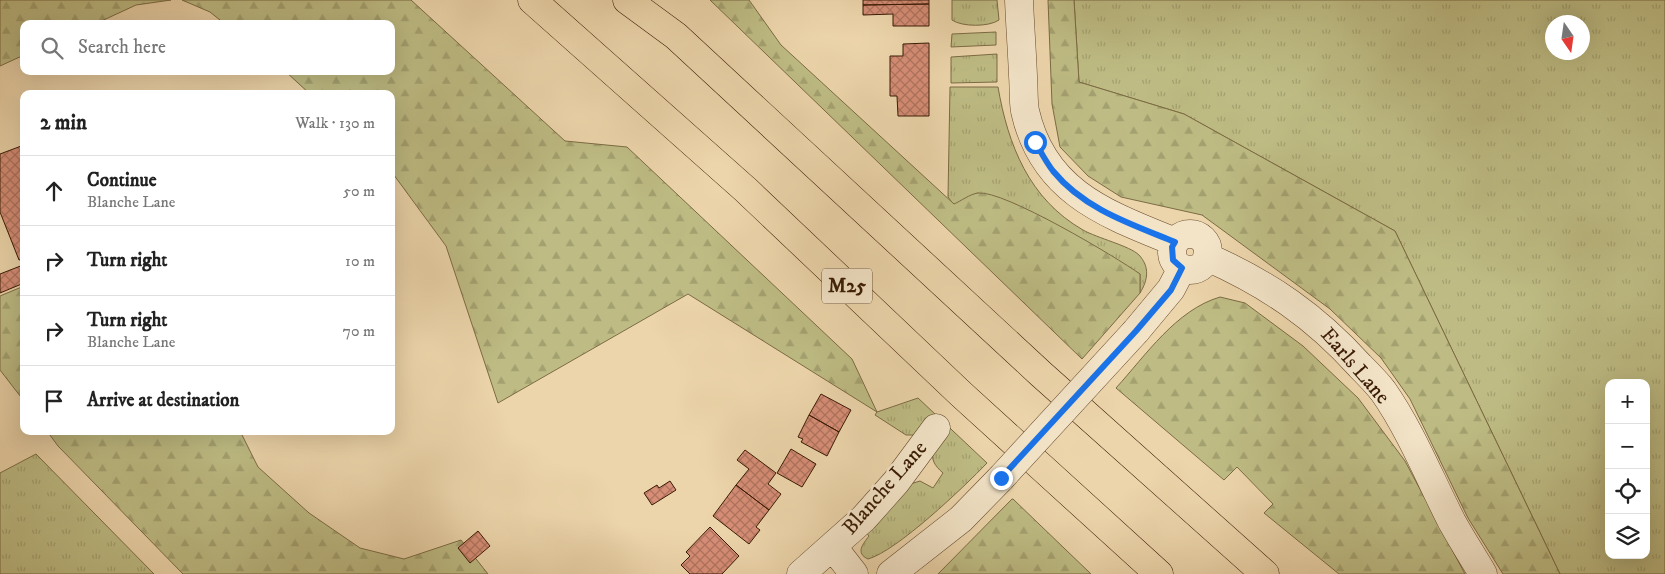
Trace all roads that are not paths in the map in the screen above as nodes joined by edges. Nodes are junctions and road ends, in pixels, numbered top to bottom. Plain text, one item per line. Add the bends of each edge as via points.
1 (532, 0) edge
2 (627, 0) edge
3 (655, 0) edge
4 (1019, 0) edge
5 (676, 36) junction
6 (1175, 242) junction
7 (1207, 257) junction
8 (1182, 268) junction
9 (936, 428) dead end
10 (833, 547) junction
11 (801, 574) edge
12 (854, 574) edge
13 (891, 574) edge
14 (1159, 574) edge
15 (1266, 574) edge
16 (1483, 574) edge

1 - 14 highway, M25 via 746,190 961,394
2 - 5 highway
3 - 5 highway
4 - 6 street via 1025,110 1035,142 1053,170 1092,206
5 - 15 highway via 1041,374
6 - 7 street via 1184,235 1195,234 1204,241
6 - 8 street via 1173,260
7 - 8 street via 1194,269
7 - 16 street, Earls Lane via 1275,292 1312,318 1383,391
8 - 13 street, bridge via 1171,290 1136,331 1001,478 961,519
9 - 10 street, Blanche Lane via 896,482
10 - 11 street, Blanche Lane
10 - 12 street, Blanche Lane

